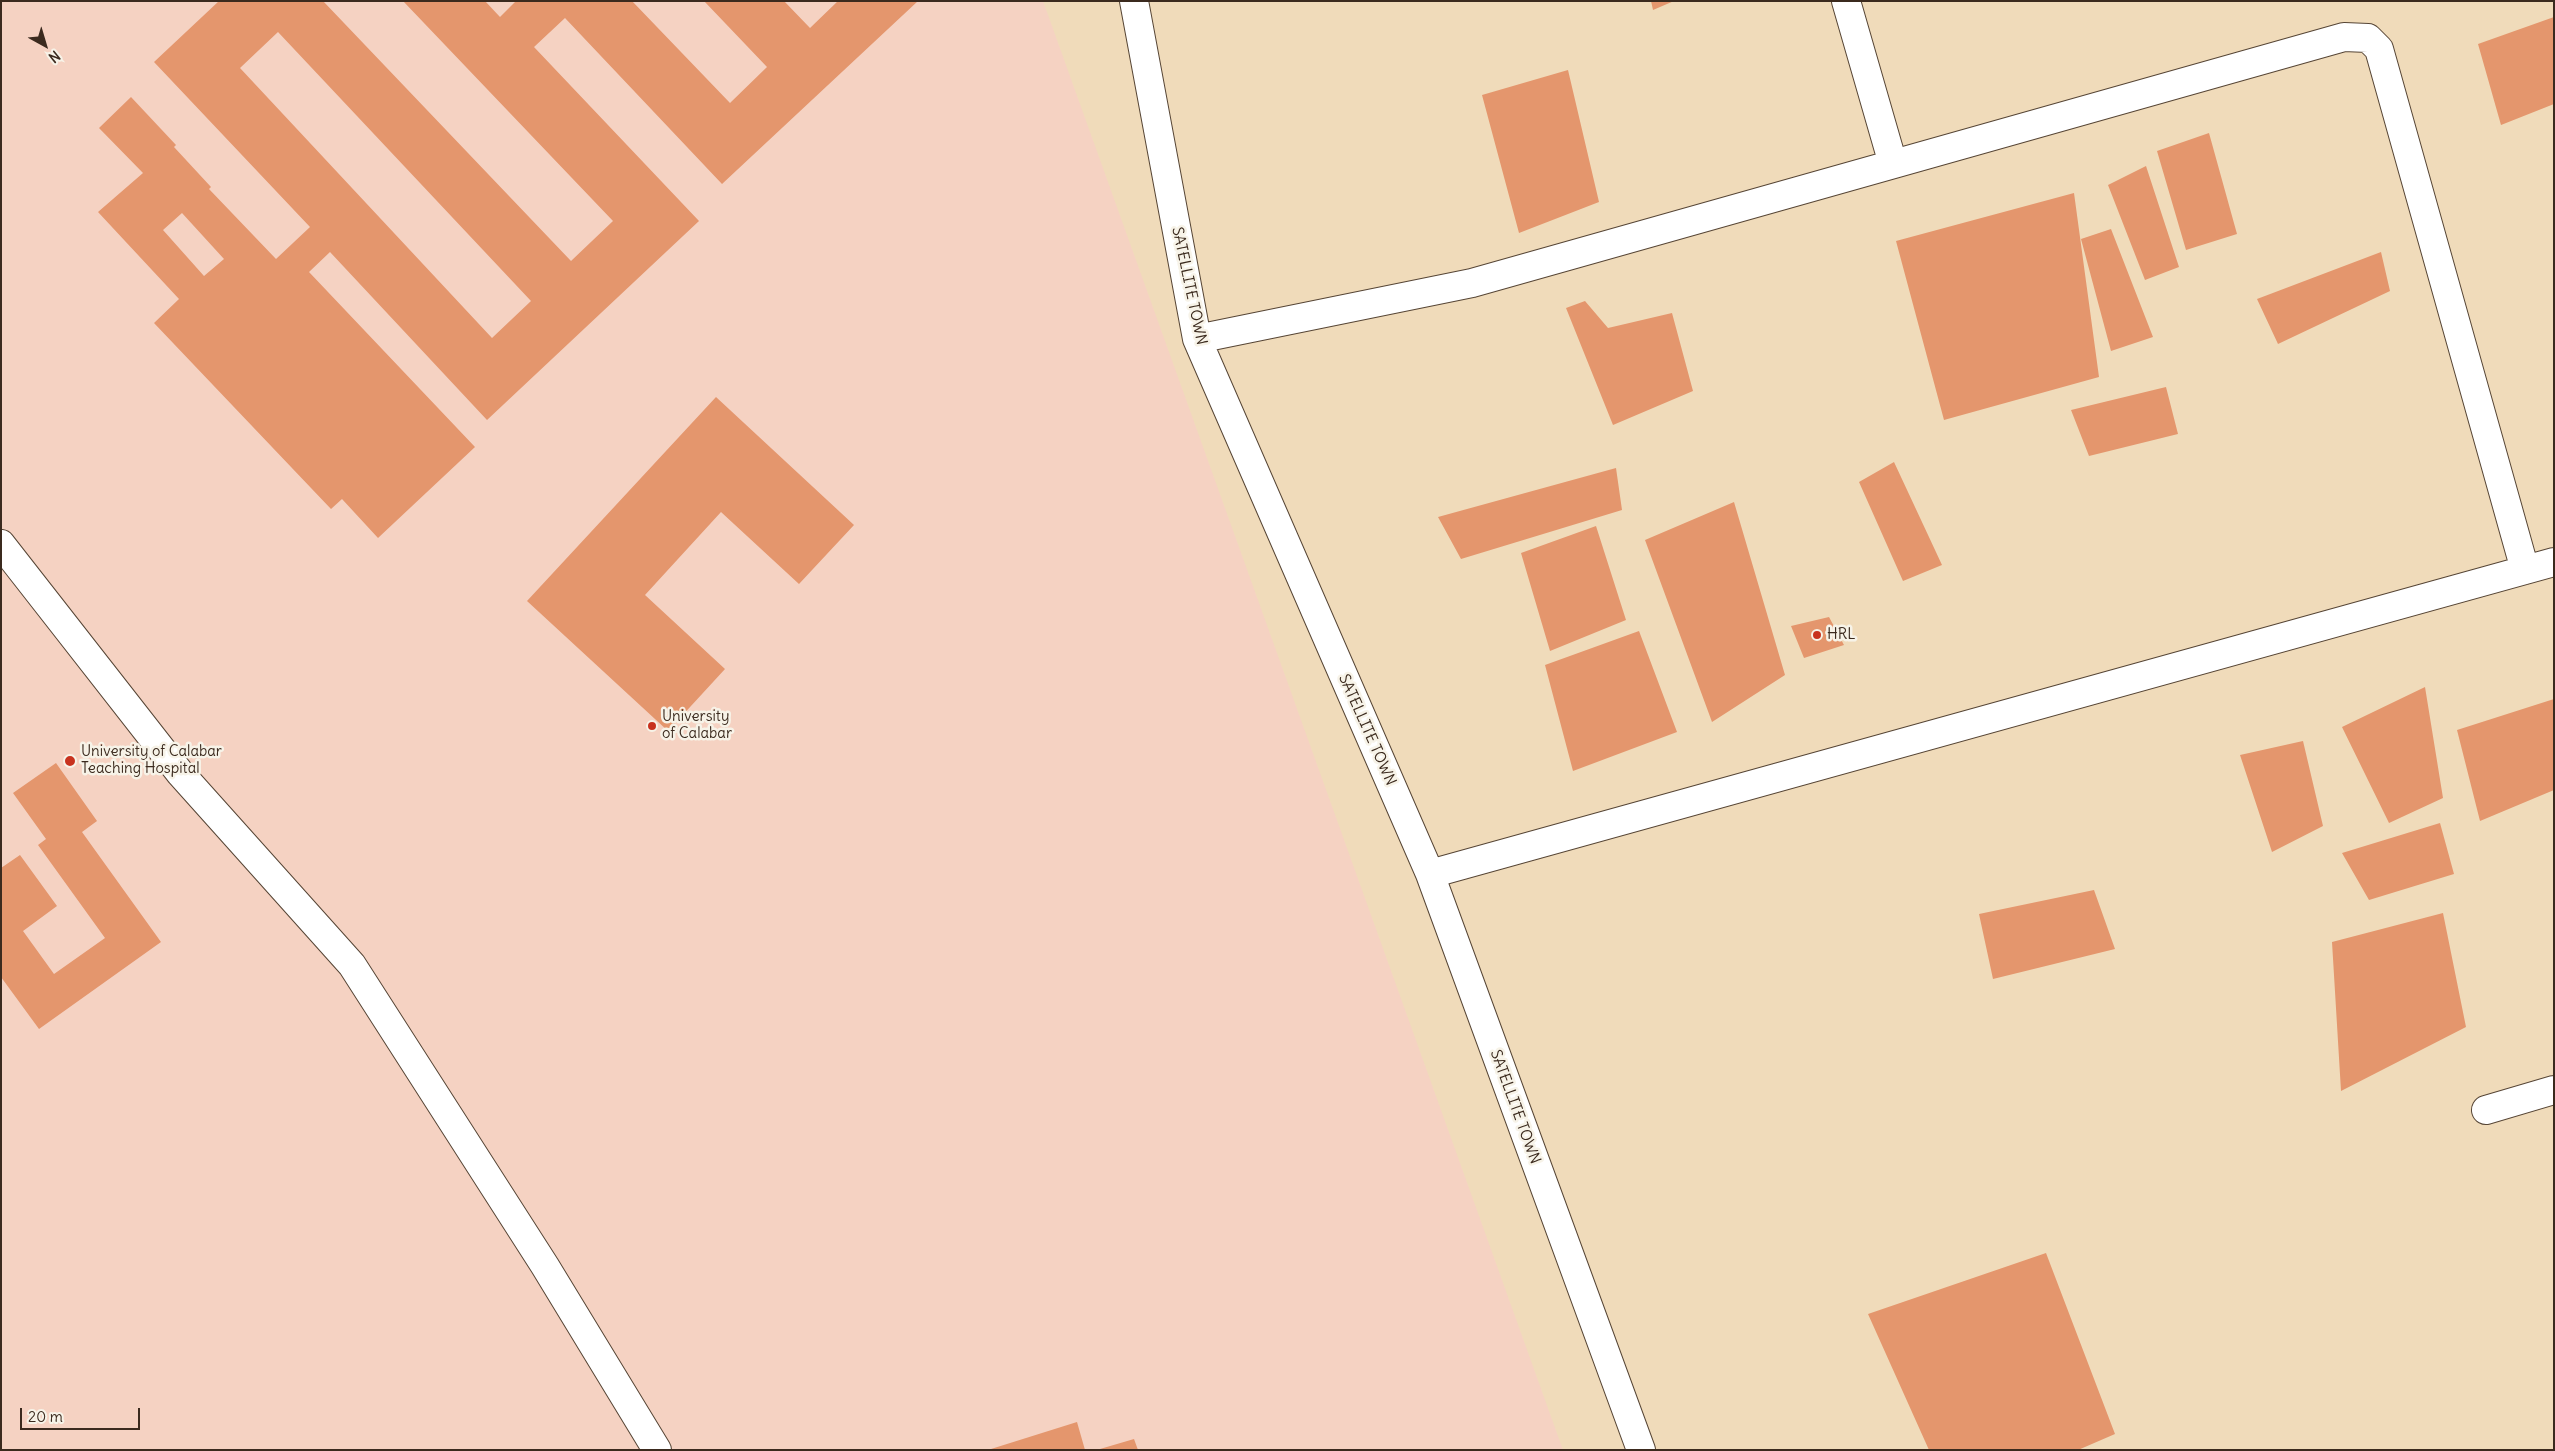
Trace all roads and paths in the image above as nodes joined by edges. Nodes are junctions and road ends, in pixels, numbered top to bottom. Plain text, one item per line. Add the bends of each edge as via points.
1 (1134, 1) edge
2 (1846, 1) edge
3 (1893, 164) junction
4 (1197, 339) junction
5 (1, 544) edge
6 (2554, 562) edge
7 (2525, 570) junction
8 (1430, 874) junction
9 (2554, 1090) edge
10 (2486, 1110) dead end
11 (657, 1450) edge
12 (1641, 1450) edge

1 - 4 street, SATELLITE TOWN
2 - 3 street
3 - 4 street via 1472,283
3 - 7 street via 2344,37 2368,38 2379,50
4 - 8 street, SATELLITE TOWN
5 - 11 street via 180,773 352,965 545,1266
6 - 7 street
7 - 8 street
8 - 12 street, SATELLITE TOWN
9 - 10 street

